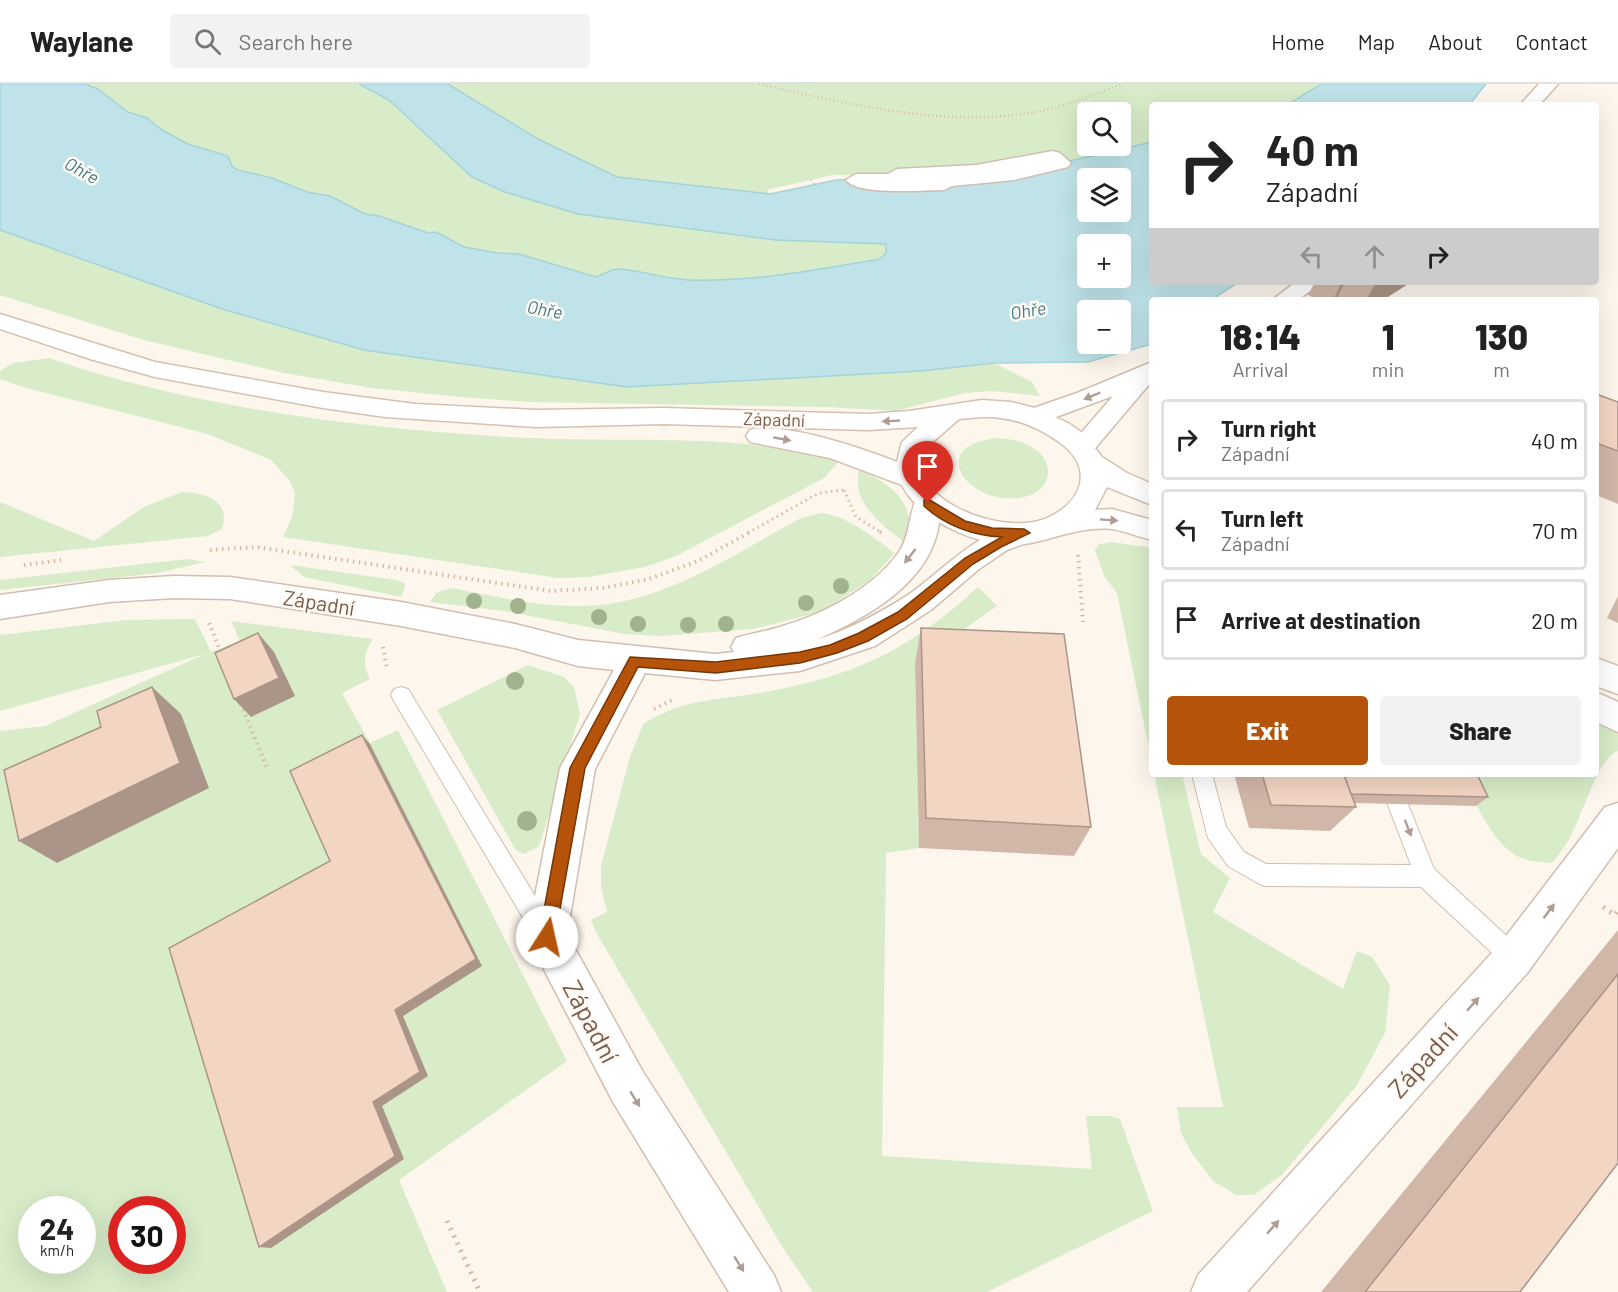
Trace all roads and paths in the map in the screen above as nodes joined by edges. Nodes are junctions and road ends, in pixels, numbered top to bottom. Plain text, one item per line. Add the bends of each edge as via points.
1 (760, 84) edge
2 (768, 84) edge
3 (1123, 84) edge
4 (1549, 84) edge
5 (1532, 102) edge
6 (1014, 174) joint
7 (811, 180) dead end
8 (815, 185) dead end
9 (1306, 285) edge
10 (1288, 297) edge
11 (0, 321) edge
12 (1149, 371) edge
13 (949, 415) junction
14 (1037, 416) junction
15 (599, 419) junction
16 (1087, 455) junction
17 (910, 478) junction
18 (844, 490) dead end
19 (1149, 494) edge
20 (928, 503) junction
21 (1064, 521) junction
22 (1149, 529) edge
23 (1024, 533) junction
24 (209, 550) dead end
25 (1077, 554) dead end
26 (70, 559) dead end
27 (23, 565) dead end
28 (0, 607) edge
29 (205, 614) dead end
30 (1083, 622) dead end
31 (223, 658) edge
32 (641, 662) junction
33 (1599, 672) edge
34 (1618, 681) edge
35 (401, 694) dead end
36 (680, 698) dead end
37 (240, 702) edge
38 (1599, 708) edge
39 (645, 715) dead end
40 (1618, 718) edge
41 (267, 768) dead end
42 (1203, 777) edge
43 (1387, 777) edge
44 (1618, 819) edge
45 (1426, 876) junction
46 (547, 937) junction
47 (1514, 958) junction
48 (447, 1221) dead end
49 (480, 1292) edge
50 (757, 1292) edge
51 (1215, 1292) edge

1 - 2 path
1 - 3 path via 896,110 968,117 1035,112
4 - 5 street
6 - 6 street via 1061,163 1053,157 1007,168 897,175 898,180 856,180 866,184 944,184
7 - 8 path
9 - 10 street
11 - 15 street, Západní via 135,365 354,405 447,414
12 -> 14 street
12 - 16 street via 1111,416
13 - 14 street, Západní via 977,409 1007,409
13 -> 15 street, Západní via 872,422 642,416
13 - 17 street, Západní via 927,427 912,444 908,460
14 - 16 street, Západní via 1063,429
15 -> 17 street, Západní via 638,427 738,433 799,442 876,462
16 - 19 street, Západní via 1117,480
16 - 21 street, Západní via 1095,480 1091,497
17 - 20 street, Západní
18 - 24 path via 819,493 698,561 649,579 603,588 551,591 256,547
20 - 23 street, Západní via 961,524 992,532
20 -> 32 street, Západní via 929,521 914,552 881,588 851,612 816,629 759,645
21 -> 22 street, Západní via 1112,519
21 - 23 street, Západní
23 - 32 street, Západní via 996,543 969,561 902,615 864,637 832,649 800,658 716,667
25 - 30 path
26 - 27 path
28 - 32 street, Západní via 109,591 230,588 401,614 515,636 578,653
29 - 31 path
32 - 46 street via 578,768
33 - 34 street
35 - 46 lane
36 - 39 path
37 - 41 path
38 - 40 street
42 - 45 lane via 1216,831 1236,859 1264,875
43 -> 45 lane
47 -> 44 street, Západní
45 - 47 lane
46 -> 50 street, Západní via 628,1087
51 -> 47 street, Západní
48 - 49 path

